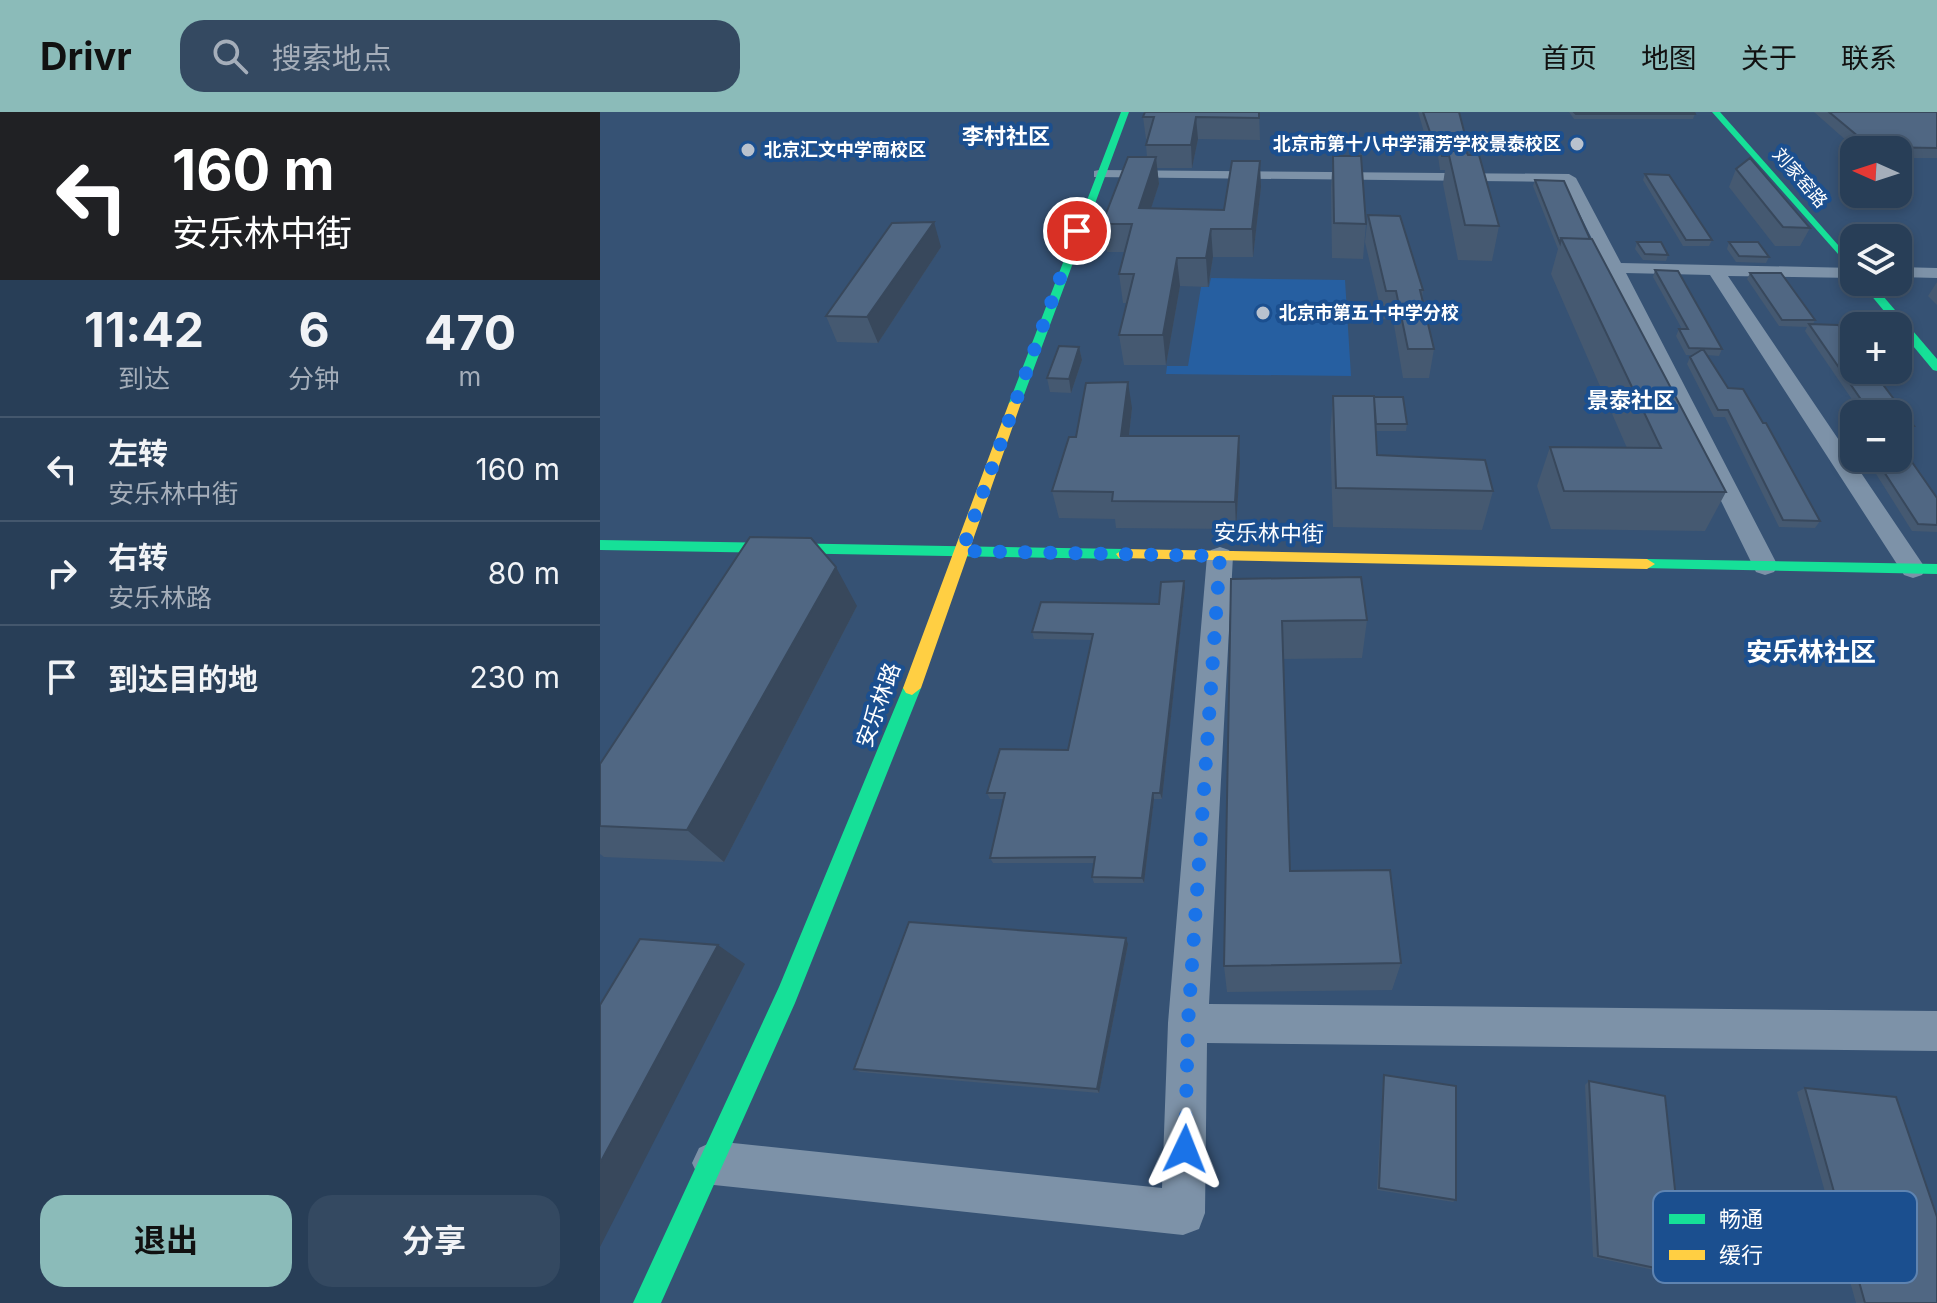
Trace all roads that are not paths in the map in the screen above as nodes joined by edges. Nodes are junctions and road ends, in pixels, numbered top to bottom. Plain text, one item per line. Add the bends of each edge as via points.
1 (1125, 112) edge
2 (1716, 112) edge
3 (1099, 174) junction
4 (1840, 255) edge
5 (1613, 268) junction
6 (1716, 271) junction
7 (1840, 271) edge
8 (1912, 272) edge
9 (1937, 273) edge
10 (1877, 296) edge
11 (1937, 367) edge
12 (600, 545) edge
13 (962, 551) junction
14 (1220, 556) junction
15 (1765, 566) junction
16 (1913, 569) junction
17 (1937, 569) edge
18 (1188, 1023) junction
19 (1937, 1031) edge
20 (714, 1163) junction
21 (647, 1303) edge

1 - 3 street, 安乐林路
2 - 4 street, 刘家窑路
3 - 5 street via 1569,178
3 - 13 street, 安乐林路
5 - 6 street
5 - 15 street
6 - 7 street
6 - 16 street
8 - 9 street
10 - 11 street
12 - 13 street, 安乐林中街
13 - 14 street, 安乐林中街
13 - 20 street, 安乐林路 via 866,806
14 - 15 street, 安乐林中街
14 - 18 street
15 - 16 street, 安乐林中街
16 - 17 street, 安乐林中街
18 - 19 street
18 - 20 street via 1183,1213
20 - 21 street, 安乐林路

